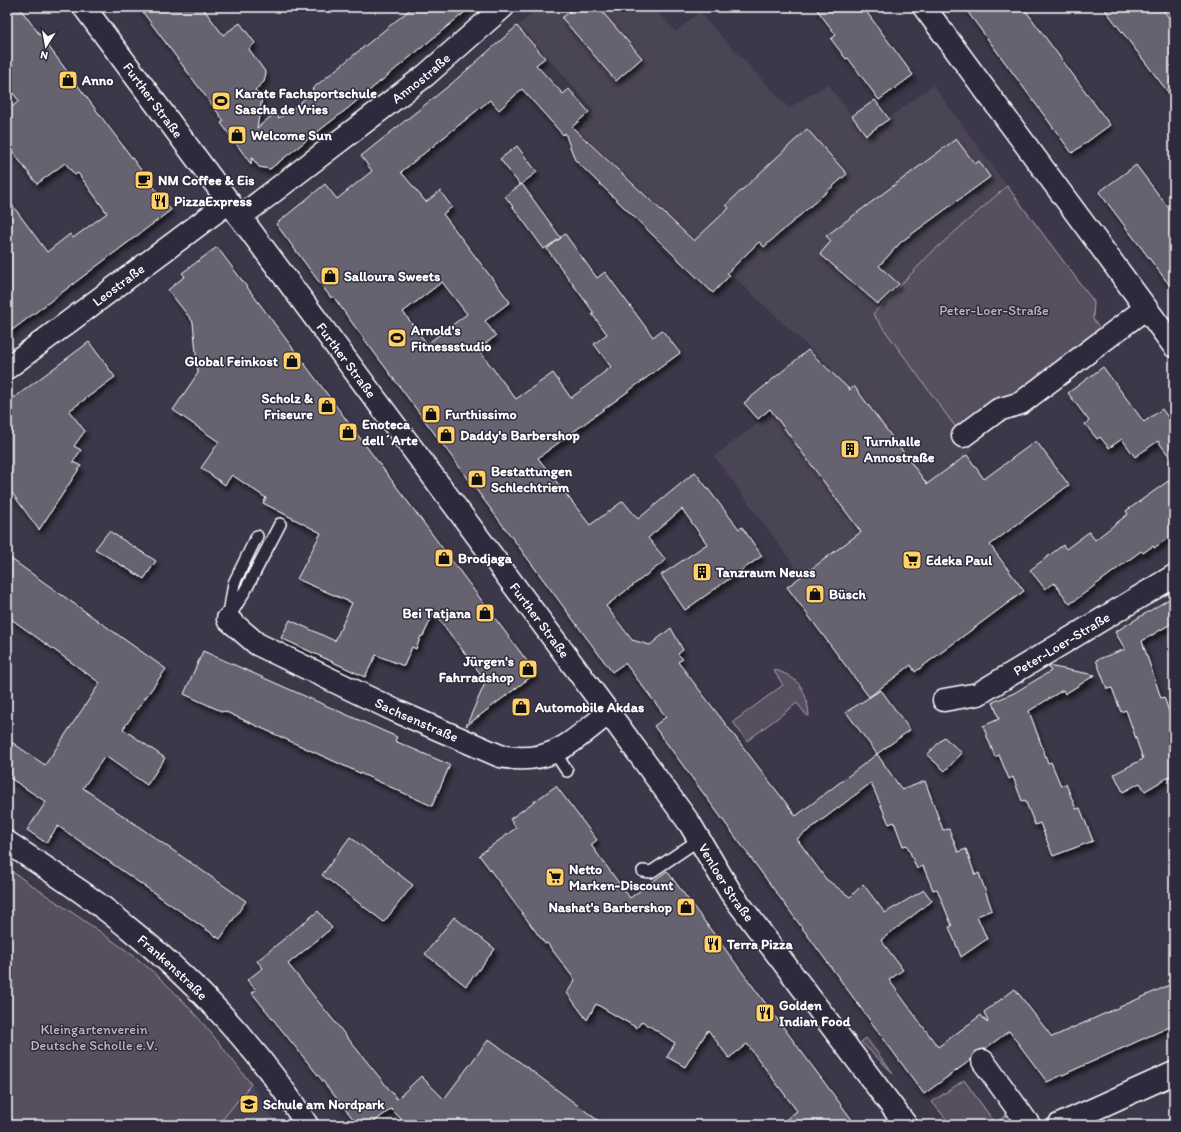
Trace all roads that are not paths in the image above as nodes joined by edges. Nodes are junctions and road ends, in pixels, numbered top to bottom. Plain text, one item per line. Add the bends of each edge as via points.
1 (84, 7) edge
2 (503, 7) edge
3 (924, 7) edge
4 (234, 209) junction
5 (1146, 308) junction
6 (1174, 346) edge
7 (7, 368) edge
8 (963, 436) dead end
9 (280, 524) dead end
10 (257, 536) dead end
11 (1174, 576) edge
12 (228, 619) junction
13 (944, 700) dead end
14 (609, 713) junction
15 (555, 753) junction
16 (567, 771) dead end
17 (700, 840) junction
18 (7, 842) edge
19 (643, 871) dead end
20 (983, 1061) dead end
21 (1174, 1073) edge
22 (307, 1125) edge
23 (906, 1125) edge
24 (1029, 1125) edge
25 (1058, 1125) edge

1 - 4 street, Further Straße
2 - 4 street, Annostraße via 426,75
3 - 5 street
4 - 7 street, Leostraße
4 - 14 street, Further Straße
5 - 6 street
5 - 8 street via 1021,403 998,410
9 - 12 lane
10 - 12 lane via 234,583
11 - 13 street, Peter-Loer-Straße via 978,694
12 - 15 street, Sachsenstraße via 257,644 396,711 500,756 518,759 537,758
14 - 15 street, Sachsenstraße
14 - 17 street, Venloer Straße
15 - 16 lane
17 - 19 lane via 651,872
17 - 23 street, Venloer Straße via 731,893
18 - 22 street, Frankenstraße via 125,925 168,960 219,1011 257,1056
20 - 24 street
21 - 25 street

